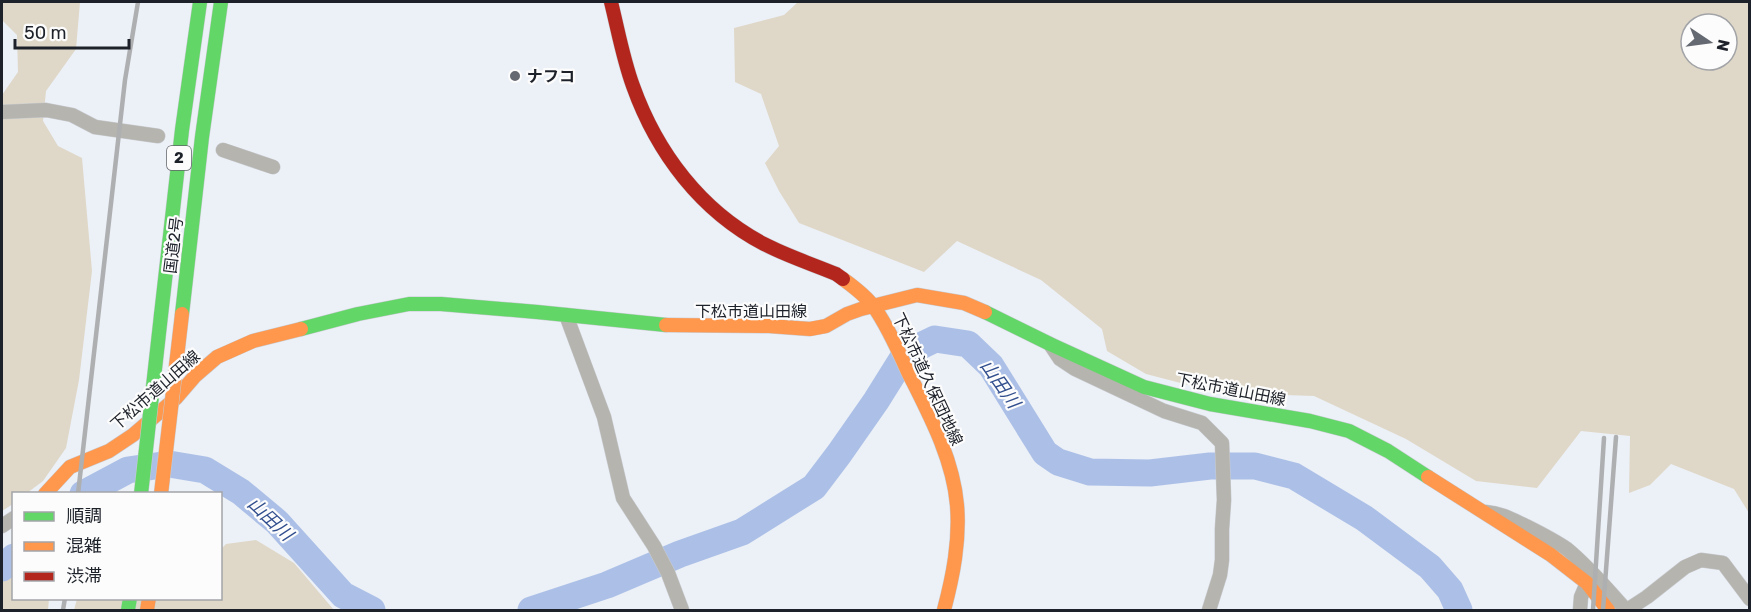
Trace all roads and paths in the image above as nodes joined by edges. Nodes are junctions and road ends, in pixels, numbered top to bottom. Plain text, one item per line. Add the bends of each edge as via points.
1 (200, 2) edge
2 (221, 2) edge
3 (611, 2) edge
4 (2, 112) edge
5 (158, 136) dead end
6 (223, 150) dead end
7 (273, 167) dead end
8 (873, 305) junction
9 (566, 315) junction
10 (1050, 344) junction
11 (47, 492) edge
12 (141, 492) edge
13 (161, 492) edge
14 (1480, 512) junction
15 (1587, 583) junction
16 (1749, 598) edge
17 (682, 610) edge
18 (944, 610) edge
19 (1209, 610) edge
20 (1580, 610) edge
21 (1608, 610) edge
22 (1626, 610) edge

1 - 12 main road, 国道2号 / 2, bridge
2 - 13 main road, 国道2号 / 2, bridge
3 - 8 main road, 下松市道久保団地線 via 633,86 656,137 677,171 729,221 764,244 836,274
4 - 5 street via 46,110 96,127
6 - 7 street
8 - 9 main road, 下松市道山田線 via 810,329 671,326
8 - 10 main road, 下松市道山田線 via 917,295 964,303
8 - 18 main road, 下松市道久保団地線 via 948,461 957,505 957,546
9 - 11 main road, 下松市道山田線 via 409,304 254,341 217,357 133,435 109,451 70,467
9 - 17 street via 604,417 623,498 668,573
10 - 14 main road, 下松市道山田線 via 1144,387 1349,431 1388,451
10 - 19 street via 1060,359 1075,369 1164,411 1202,423 1222,443 1222,560
14 - 15 main road, 下松市道山田線 via 1531,542
14 - 22 street via 1509,518 1566,548
15 - 20 street
15 - 21 main road, 下松市道山田線
16 - 22 street via 1723,563 1701,561 1685,567

